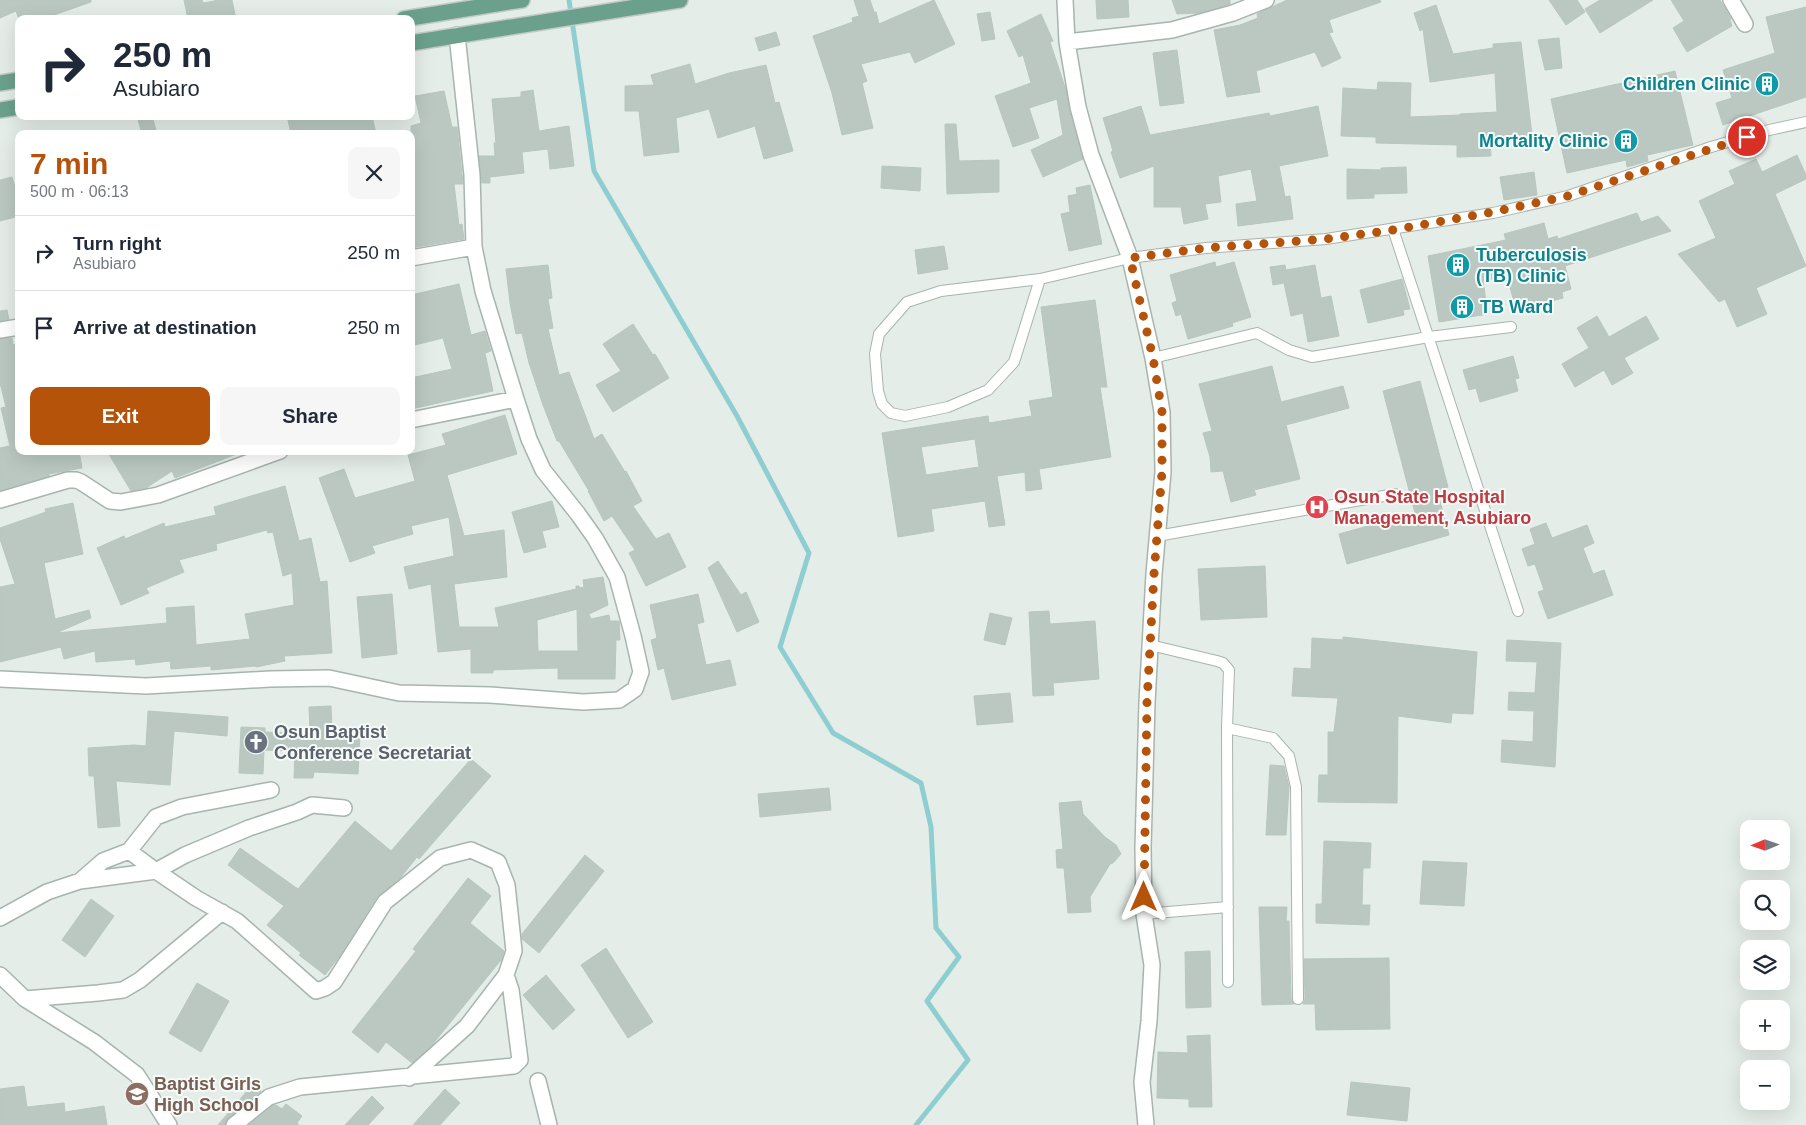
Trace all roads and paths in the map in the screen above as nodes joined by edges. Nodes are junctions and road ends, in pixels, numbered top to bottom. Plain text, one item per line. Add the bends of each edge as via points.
1 (522, 0) edge
2 (680, 0) edge
3 (1065, 0) edge
4 (1266, 0) edge
5 (1730, 0) edge
6 (415, 17) edge
7 (1745, 24) dead end
8 (457, 35) junction
9 (415, 42) edge
10 (1067, 42) junction
11 (15, 81) edge
12 (0, 83) edge
13 (15, 108) edge
14 (0, 110) edge
15 (1806, 122) edge
16 (1393, 230) junction
17 (474, 247) junction
18 (415, 257) edge
19 (1130, 258) junction
20 (1040, 279) junction
21 (1510, 327) dead end
22 (15, 328) edge
23 (0, 330) edge
24 (1429, 336) junction
25 (1153, 358) junction
26 (516, 399) junction
27 (415, 419) edge
28 (269, 455) edge
29 (1394, 494) dead end
30 (0, 500) edge
31 (1157, 536) junction
32 (1518, 611) dead end
33 (1150, 645) junction
34 (0, 679) edge
35 (1227, 728) junction
36 (271, 790) dead end
37 (344, 808) dead end
38 (129, 851) junction
39 (156, 871) junction
40 (80, 882) junction
41 (1228, 907) junction
42 (222, 912) junction
43 (1144, 914) junction
44 (0, 918) edge
45 (0, 975) edge
46 (506, 975) junction
47 (1228, 982) dead end
48 (25, 999) junction
49 (1298, 1000) dead end
50 (408, 1078) junction
51 (538, 1081) dead end
52 (169, 1125) edge
53 (234, 1125) edge
54 (548, 1125) edge
55 (1146, 1125) edge

1 - 6 main road
2 - 8 main road
3 - 10 street
4 - 10 street via 1172,30
5 - 7 street
8 - 9 main road
8 - 17 street via 472,176
10 - 19 street via 1078,108 1091,155
11 - 12 main road
13 - 14 main road
15 - 16 lane via 1711,147 1568,196
16 - 19 lane
16 - 24 lane
17 - 18 street
17 - 26 street via 483,291
19 - 20 lane
19 - 25 street
20 - 20 lane via 1014,362 988,390 948,407 905,416 892,413 882,404 875,354 879,334 907,302 941,291
21 - 24 lane
22 - 23 street
24 - 25 lane via 1312,357 1289,350 1257,333
24 - 32 lane
25 - 31 street via 1162,412
26 - 27 street
26 - 34 street via 543,470 578,514 617,577 641,672 635,690 628,696 619,700 583,702 399,693 329,678 146,686
28 - 30 street via 158,495 121,502 110,501 76,480
29 - 31 lane
31 - 33 street
33 - 35 lane via 1223,663 1228,670
33 - 43 street
35 - 41 lane
35 - 49 lane via 1272,738 1289,756 1296,786
36 - 38 street via 182,807 156,817
37 - 39 street via 312,805 185,855
38 - 39 street
38 - 40 street via 103,861
39 - 40 street
39 - 42 street
40 - 44 street via 47,892
41 - 43 lane
41 - 47 lane
42 - 46 street via 237,921 316,990 325,988 334,982 385,902 440,858 471,850 498,862 507,885 514,951
42 - 48 street via 140,980 123,990
43 - 55 street via 1152,965 1142,1082
45 - 48 street
46 - 50 street via 467,1026
46 - 50 street via 511,990 518,1064
48 - 52 street via 94,1042 138,1075
50 - 53 street via 300,1087 268,1097
51 - 54 street

